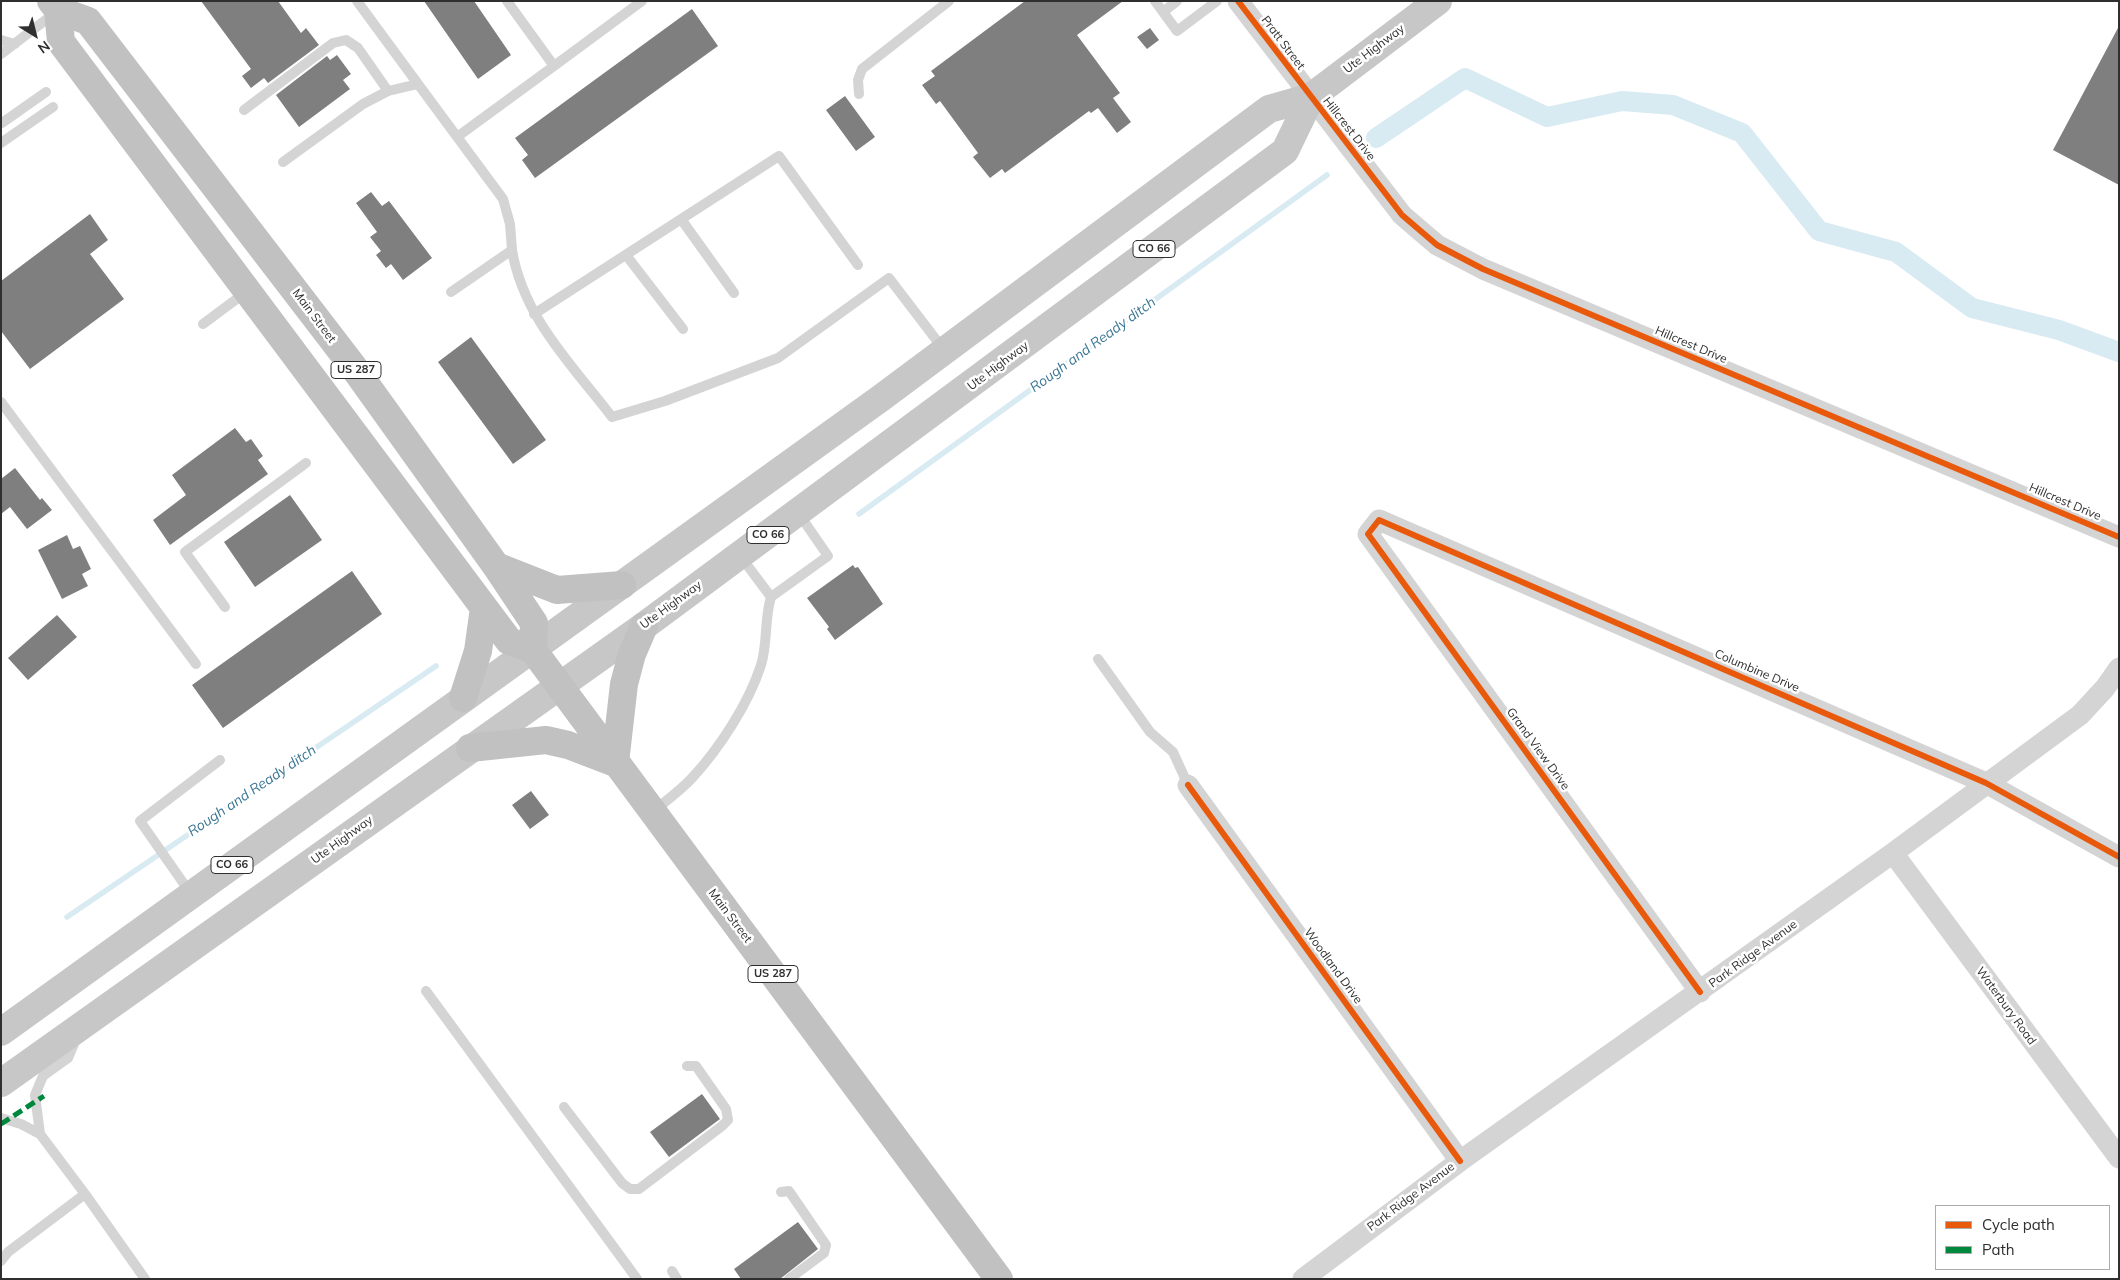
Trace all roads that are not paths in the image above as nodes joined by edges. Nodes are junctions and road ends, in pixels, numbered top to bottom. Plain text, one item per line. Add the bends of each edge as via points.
1 (356, 1) edge
2 (507, 1) edge
3 (642, 1) edge
4 (949, 1) edge
5 (1155, 1) edge
6 (1177, 1) edge
7 (1217, 1) edge
8 (1238, 1) edge
9 (1438, 1) edge
10 (60, 4) edge
11 (1163, 12) junction
12 (1, 40) edge
13 (15, 44) junction
14 (1, 54) edge
15 (554, 66) junction
16 (418, 84) junction
17 (388, 91) junction
18 (46, 92) dead end
19 (859, 94) dead end
20 (1310, 97) junction
21 (53, 107) dead end
22 (244, 110) dead end
23 (2, 123) edge
24 (457, 137) junction
25 (1, 143) edge
26 (283, 162) dead end
27 (681, 219) junction
28 (512, 250) junction
29 (626, 255) junction
30 (858, 265) dead end
31 (246, 292) junction
32 (451, 292) dead end
33 (734, 293) dead end
34 (534, 314) junction
35 (204, 324) dead end
36 (683, 329) dead end
37 (944, 351) junction
38 (1, 402) edge
39 (306, 463) dead end
40 (798, 513) junction
41 (1379, 520) joint
42 (2119, 537) edge
43 (739, 555) junction
44 (496, 566) junction
45 (622, 585) junction
46 (771, 597) junction
47 (226, 607) dead end
48 (484, 608) junction
49 (644, 626) junction
50 (533, 650) junction
51 (1098, 659) dead end
52 (196, 664) dead end
53 (2119, 668) edge
54 (559, 686) junction
55 (463, 698) junction
56 (470, 748) junction
57 (220, 760) dead end
58 (615, 763) junction
59 (1986, 782) junction
60 (1188, 785) joint
61 (652, 812) junction
62 (1894, 853) junction
63 (2119, 857) edge
64 (192, 895) junction
65 (426, 992) dead end
66 (1700, 992) junction
67 (80, 1027) junction
68 (1, 1032) edge
69 (687, 1066) dead end
70 (1, 1083) edge
71 (564, 1107) dead end
72 (1, 1118) edge
73 (40, 1134) junction
74 (2119, 1158) edge
75 (1460, 1160) junction
76 (781, 1192) dead end
77 (85, 1194) junction
78 (1, 1261) edge
79 (145, 1279) edge
80 (637, 1279) edge
81 (789, 1279) edge
82 (999, 1279) edge
83 (1303, 1279) edge

1 - 16 lane
2 - 15 lane
3 - 15 lane
4 - 19 lane via 862,69 858,80
5 - 11 lane
6 - 11 lane
7 - 11 lane via 1177,31
8 - 20 street, Pratt Street
9 - 20 main road, Ute Highway / CO 66
10 - 13 lane
10 - 31 highway, US 287 via 61,42
10 - 44 highway, Main Street / US 287 via 88,21 352,365
12 - 13 lane
13 - 14 lane
15 - 24 lane
16 - 17 lane
16 - 24 lane
17 - 22 lane via 358,48 346,40 333,43
17 - 26 lane via 363,104
18 - 23 lane
20 - 37 main road, Ute Highway / CO 66 via 1270,109
20 - 40 main road, Ute Highway / CO 66 via 1286,151
20 - 42 street, Hillcrest Drive via 1402,215 1437,245 1483,269
21 - 25 lane
24 - 28 lane via 503,199 510,224
27 - 29 lane
27 - 30 lane via 779,156
27 - 33 lane
28 - 32 lane
28 - 34 lane via 516,274
29 - 34 lane
29 - 36 lane
31 - 35 lane
31 - 48 highway, US 287
34 - 37 lane via 612,417 664,402 778,358 889,278
37 - 45 main road, Ute Highway / CO 66
38 - 52 lane
39 - 47 lane via 185,552
40 - 43 main road, Ute Highway / CO 66
40 - 46 lane via 828,556
41 - 59 street, Columbine Drive
41 - 66 street, Grand View Drive via 1368,534
43 - 46 lane
43 - 49 main road, Ute Highway / CO 66
44 - 45 highway via 557,590
44 - 50 highway, Main Street / US 287 via 534,623
45 - 50 main road, Ute Highway / CO 66
46 - 61 lane via 766,618 766,647 749,695 691,779
48 - 50 highway, US 287 via 509,641
48 - 55 highway via 478,651
49 - 54 main road, Ute Highway / CO 66
49 - 58 highway via 624,684
50 - 54 highway, Main Street / US 287
50 - 55 main road, Ute Highway / CO 66
51 - 60 lane via 1150,732 1173,752
53 - 59 street, Park Ridge Avenue via 2080,715
54 - 56 main road, Ute Highway / CO 66
54 - 58 highway, Main Street / US 287
55 - 64 main road, Ute Highway / CO 66
56 - 58 highway via 546,740
56 - 67 main road, Ute Highway / CO 66
57 - 64 lane via 140,822
58 - 61 highway, Main Street / US 287
59 - 62 street, Park Ridge Avenue
59 - 63 street, Columbine Drive
60 - 75 street, Woodland Drive
61 - 82 highway, Main Street / US 287 via 932,1184
62 - 66 street, Park Ridge Avenue
62 - 74 street, Waterbury Road
64 - 68 main road, Ute Highway / CO 66
65 - 80 lane
66 - 75 street, Park Ridge Avenue
67 - 70 main road, Ute Highway / CO 66
67 - 73 lane via 68,1058 43,1076 35,1094
69 - 71 lane via 696,1066 726,1109 728,1120 639,1189 630,1189 622,1183
72 - 73 lane
73 - 77 lane
75 - 83 street, Park Ridge Avenue
76 - 81 lane via 788,1192 826,1244 824,1253
77 - 78 lane via 8,1252
77 - 79 lane

